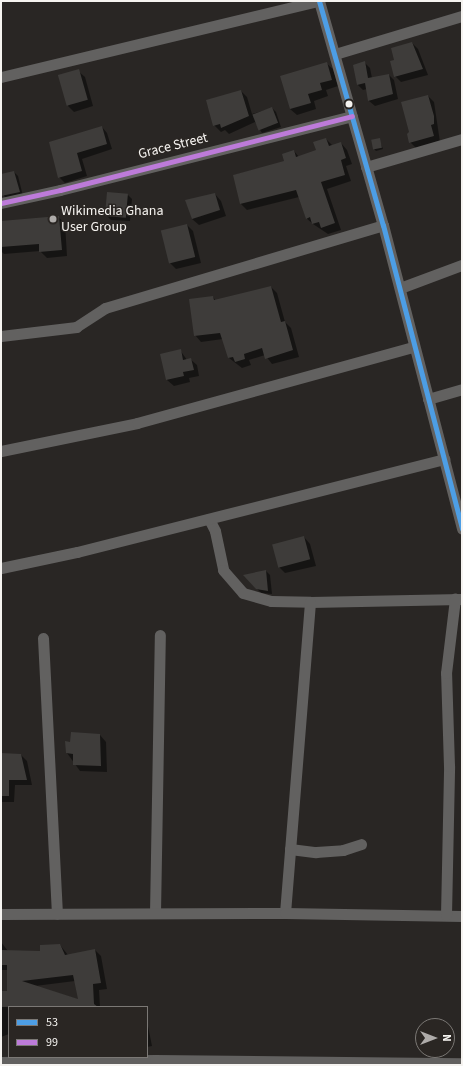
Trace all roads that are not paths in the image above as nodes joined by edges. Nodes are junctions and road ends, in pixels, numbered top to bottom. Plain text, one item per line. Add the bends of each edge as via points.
1 (318, 1) edge
2 (462, 16) edge
3 (335, 54) junction
4 (1, 77) edge
5 (352, 116) junction
6 (462, 139) edge
7 (366, 167) junction
8 (1, 203) edge
9 (383, 225) junction
10 (462, 265) edge
11 (400, 288) junction
12 (1, 336) edge
13 (413, 347) junction
14 (462, 389) edge
15 (428, 399) junction
16 (1, 450) edge
17 (444, 459) junction
18 (460, 510) edge
19 (209, 519) junction
20 (462, 529) edge
21 (1, 568) edge
22 (459, 599) edge
23 (310, 602) junction
24 (160, 635) dead end
25 (43, 638) dead end
26 (360, 844) dead end
27 (290, 849) junction
28 (155, 913) junction
29 (285, 913) junction
30 (1, 914) edge
31 (58, 914) junction
32 (446, 915) junction
33 (462, 916) edge
34 (1, 1062) edge
35 (39, 1063) edge
36 (155, 1063) edge
37 (312, 1063) edge
38 (445, 1064) edge
39 (462, 1064) edge

1 - 3 street
1 - 4 street
2 - 3 street
3 - 5 street
5 - 7 street
5 - 8 street, Grace Street
6 - 7 street
7 - 9 street
9 - 11 street
9 - 12 street via 105,308 76,327
10 - 11 street
11 - 13 street
13 - 15 street
13 - 16 street via 137,423
14 - 15 street
15 - 17 street
17 - 18 street
17 - 19 street
18 - 20 street
19 - 21 street
19 - 23 street via 215,532 223,570 243,593 271,601
22 - 23 street
22 - 32 street via 446,673 449,766
23 - 27 street
24 - 28 street
25 - 31 street
26 - 27 street via 343,850 316,852
27 - 29 street
28 - 29 street
28 - 31 street
29 - 32 street
30 - 31 street
32 - 33 street
34 - 35 street
35 - 36 street
36 - 37 street
37 - 38 street
38 - 39 street

